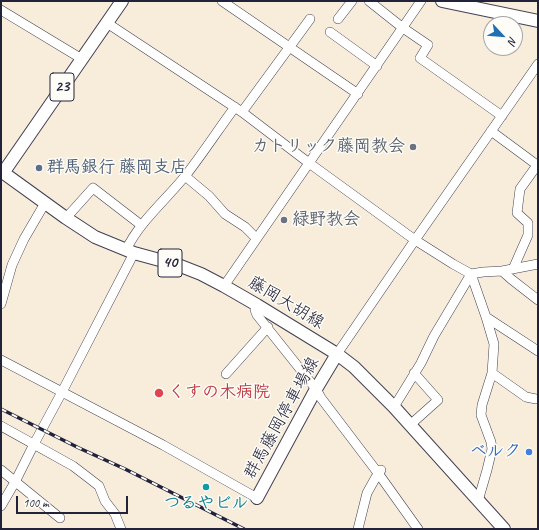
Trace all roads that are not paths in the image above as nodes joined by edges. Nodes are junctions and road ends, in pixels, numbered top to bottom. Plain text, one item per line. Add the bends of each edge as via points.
1 (122, 1) edge
2 (222, 1) edge
3 (352, 1) edge
4 (369, 1) edge
5 (421, 1) edge
6 (442, 1) edge
7 (1, 10) edge
8 (310, 19) dead end
9 (338, 19) dead end
10 (538, 21) edge
11 (107, 23) junction
12 (403, 28) junction
13 (330, 32) dead end
14 (290, 47) junction
15 (82, 59) junction
16 (538, 64) edge
17 (377, 66) junction
18 (358, 94) junction
19 (238, 110) junction
20 (502, 116) junction
21 (491, 131) junction
22 (309, 163) junction
23 (538, 164) edge
24 (2, 174) edge
25 (185, 176) junction
26 (45, 203) junction
27 (66, 218) junction
28 (141, 225) junction
29 (528, 235) junction
30 (538, 237) edge
31 (256, 238) junction
32 (415, 240) junction
33 (130, 251) junction
34 (538, 264) edge
35 (512, 269) junction
36 (502, 271) junction
37 (471, 274) junction
38 (224, 286) junction
39 (538, 300) edge
40 (1, 304) edge
41 (257, 305) junction
42 (486, 317) junction
43 (268, 327) junction
44 (538, 351) edge
45 (337, 354) junction
46 (1, 360) edge
47 (414, 373) junction
48 (492, 373) junction
49 (226, 374) dead end
50 (316, 389) junction
51 (62, 392) junction
52 (536, 399) dead end
53 (394, 407) junction
54 (410, 425) junction
55 (1, 426) edge
56 (34, 444) junction
57 (1, 470) edge
58 (380, 471) junction
59 (15, 482) junction
60 (257, 498) joint
61 (478, 501) junction
62 (1, 506) edge
63 (60, 518) dead end
64 (121, 529) edge
65 (358, 529) edge
66 (418, 529) edge
67 (504, 529) edge

1 - 11 main road, 23
2 - 14 street
3 - 9 street
4 - 12 street
5 - 12 street
6 - 10 main road
7 - 15 street
8 - 14 street
11 - 15 main road, 23
11 - 19 street
12 - 17 street
12 - 20 street via 428,45 420,58
13 - 17 street
14 - 18 street
14 - 19 street
15 - 24 main road, 23
16 - 20 street
17 - 18 street
18 - 22 street
19 - 22 street
19 - 25 street
20 - 21 street
21 - 23 street
21 - 32 street
22 - 31 street
22 - 32 street
23 - 29 street via 520,189 517,213 528,223
24 - 26 main road, 藤岡大胡線 / 40
25 - 28 street
25 - 31 street via 209,196 225,214
26 - 27 main road, 藤岡大胡線 / 40
26 - 40 street via 12,265
27 - 28 street via 93,188
27 - 33 main road, 藤岡大胡線 / 40 via 95,237
28 - 33 street via 131,240
29 - 30 street
29 - 35 street
31 - 38 street
32 - 37 street
32 - 45 street
33 - 38 main road, 藤岡大胡線 / 40 via 183,267
33 - 51 street
34 - 35 street
35 - 36 street
36 - 37 street
36 - 39 street
37 - 42 street
37 - 47 street
38 - 41 main road, 藤岡大胡線 / 40
41 - 43 street via 257,315
41 - 45 main road, 藤岡大胡線 / 40
42 - 44 street
42 - 48 street via 494,344
43 - 49 street
43 - 50 street
45 - 50 main road, 群馬藤岡停車場線
45 - 53 main road, 藤岡大胡線 / 40 via 354,367
46 - 51 street
47 - 53 street
47 - 54 street via 438,400
48 - 52 street via 526,397
48 - 61 street via 481,414 492,450
50 - 58 street via 320,398
50 - 60 main road, 群馬藤岡停車場線
51 - 56 street
51 - 60 street
53 - 54 main road, 藤岡大胡線 / 40
54 - 61 main road, 藤岡大胡線 / 40
55 - 56 street
56 - 59 street
56 - 64 street via 73,466 99,486
57 - 59 street
58 - 65 street via 367,493
58 - 66 street
59 - 62 street
59 - 63 street
61 - 67 main road, 藤岡大胡線 / 40

